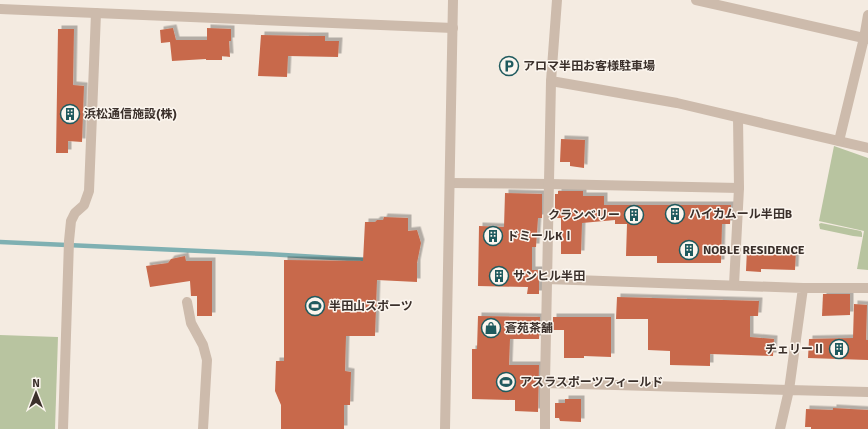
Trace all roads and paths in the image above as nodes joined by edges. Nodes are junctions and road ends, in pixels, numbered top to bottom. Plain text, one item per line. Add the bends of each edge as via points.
1 (453, 0) edge
2 (557, 0) edge
3 (696, 0) edge
4 (0, 9) edge
5 (96, 13) junction
6 (868, 15) edge
7 (453, 28) junction
8 (866, 38) edge
9 (551, 81) junction
10 (738, 118) junction
11 (838, 141) junction
12 (868, 148) edge
13 (450, 183) junction
14 (549, 184) junction
15 (739, 188) junction
16 (547, 279) junction
17 (734, 285) junction
18 (803, 288) junction
19 (868, 288) edge
20 (186, 302) dead end
21 (545, 383) junction
22 (789, 390) junction
23 (868, 392) edge
24 (63, 429) edge
25 (203, 429) edge
26 (445, 429) edge
27 (545, 429) edge
28 (780, 429) edge

1 - 7 street
2 - 9 street
3 - 8 street
4 - 5 street
5 - 7 street
5 - 24 street via 89,191 84,205 71,221 69,244
6 - 8 street
7 - 13 street
8 - 11 street
9 - 10 street via 677,103
9 - 14 street
10 - 11 street
10 - 15 street
11 - 12 street
13 - 14 street
13 - 26 street
14 - 15 street
14 - 16 street
15 - 17 street
16 - 17 street
16 - 21 street
17 - 18 street
18 - 19 street
18 - 22 street
20 - 25 street via 191,323 203,345 207,360
21 - 22 street
21 - 27 street
22 - 23 street
22 - 28 street

